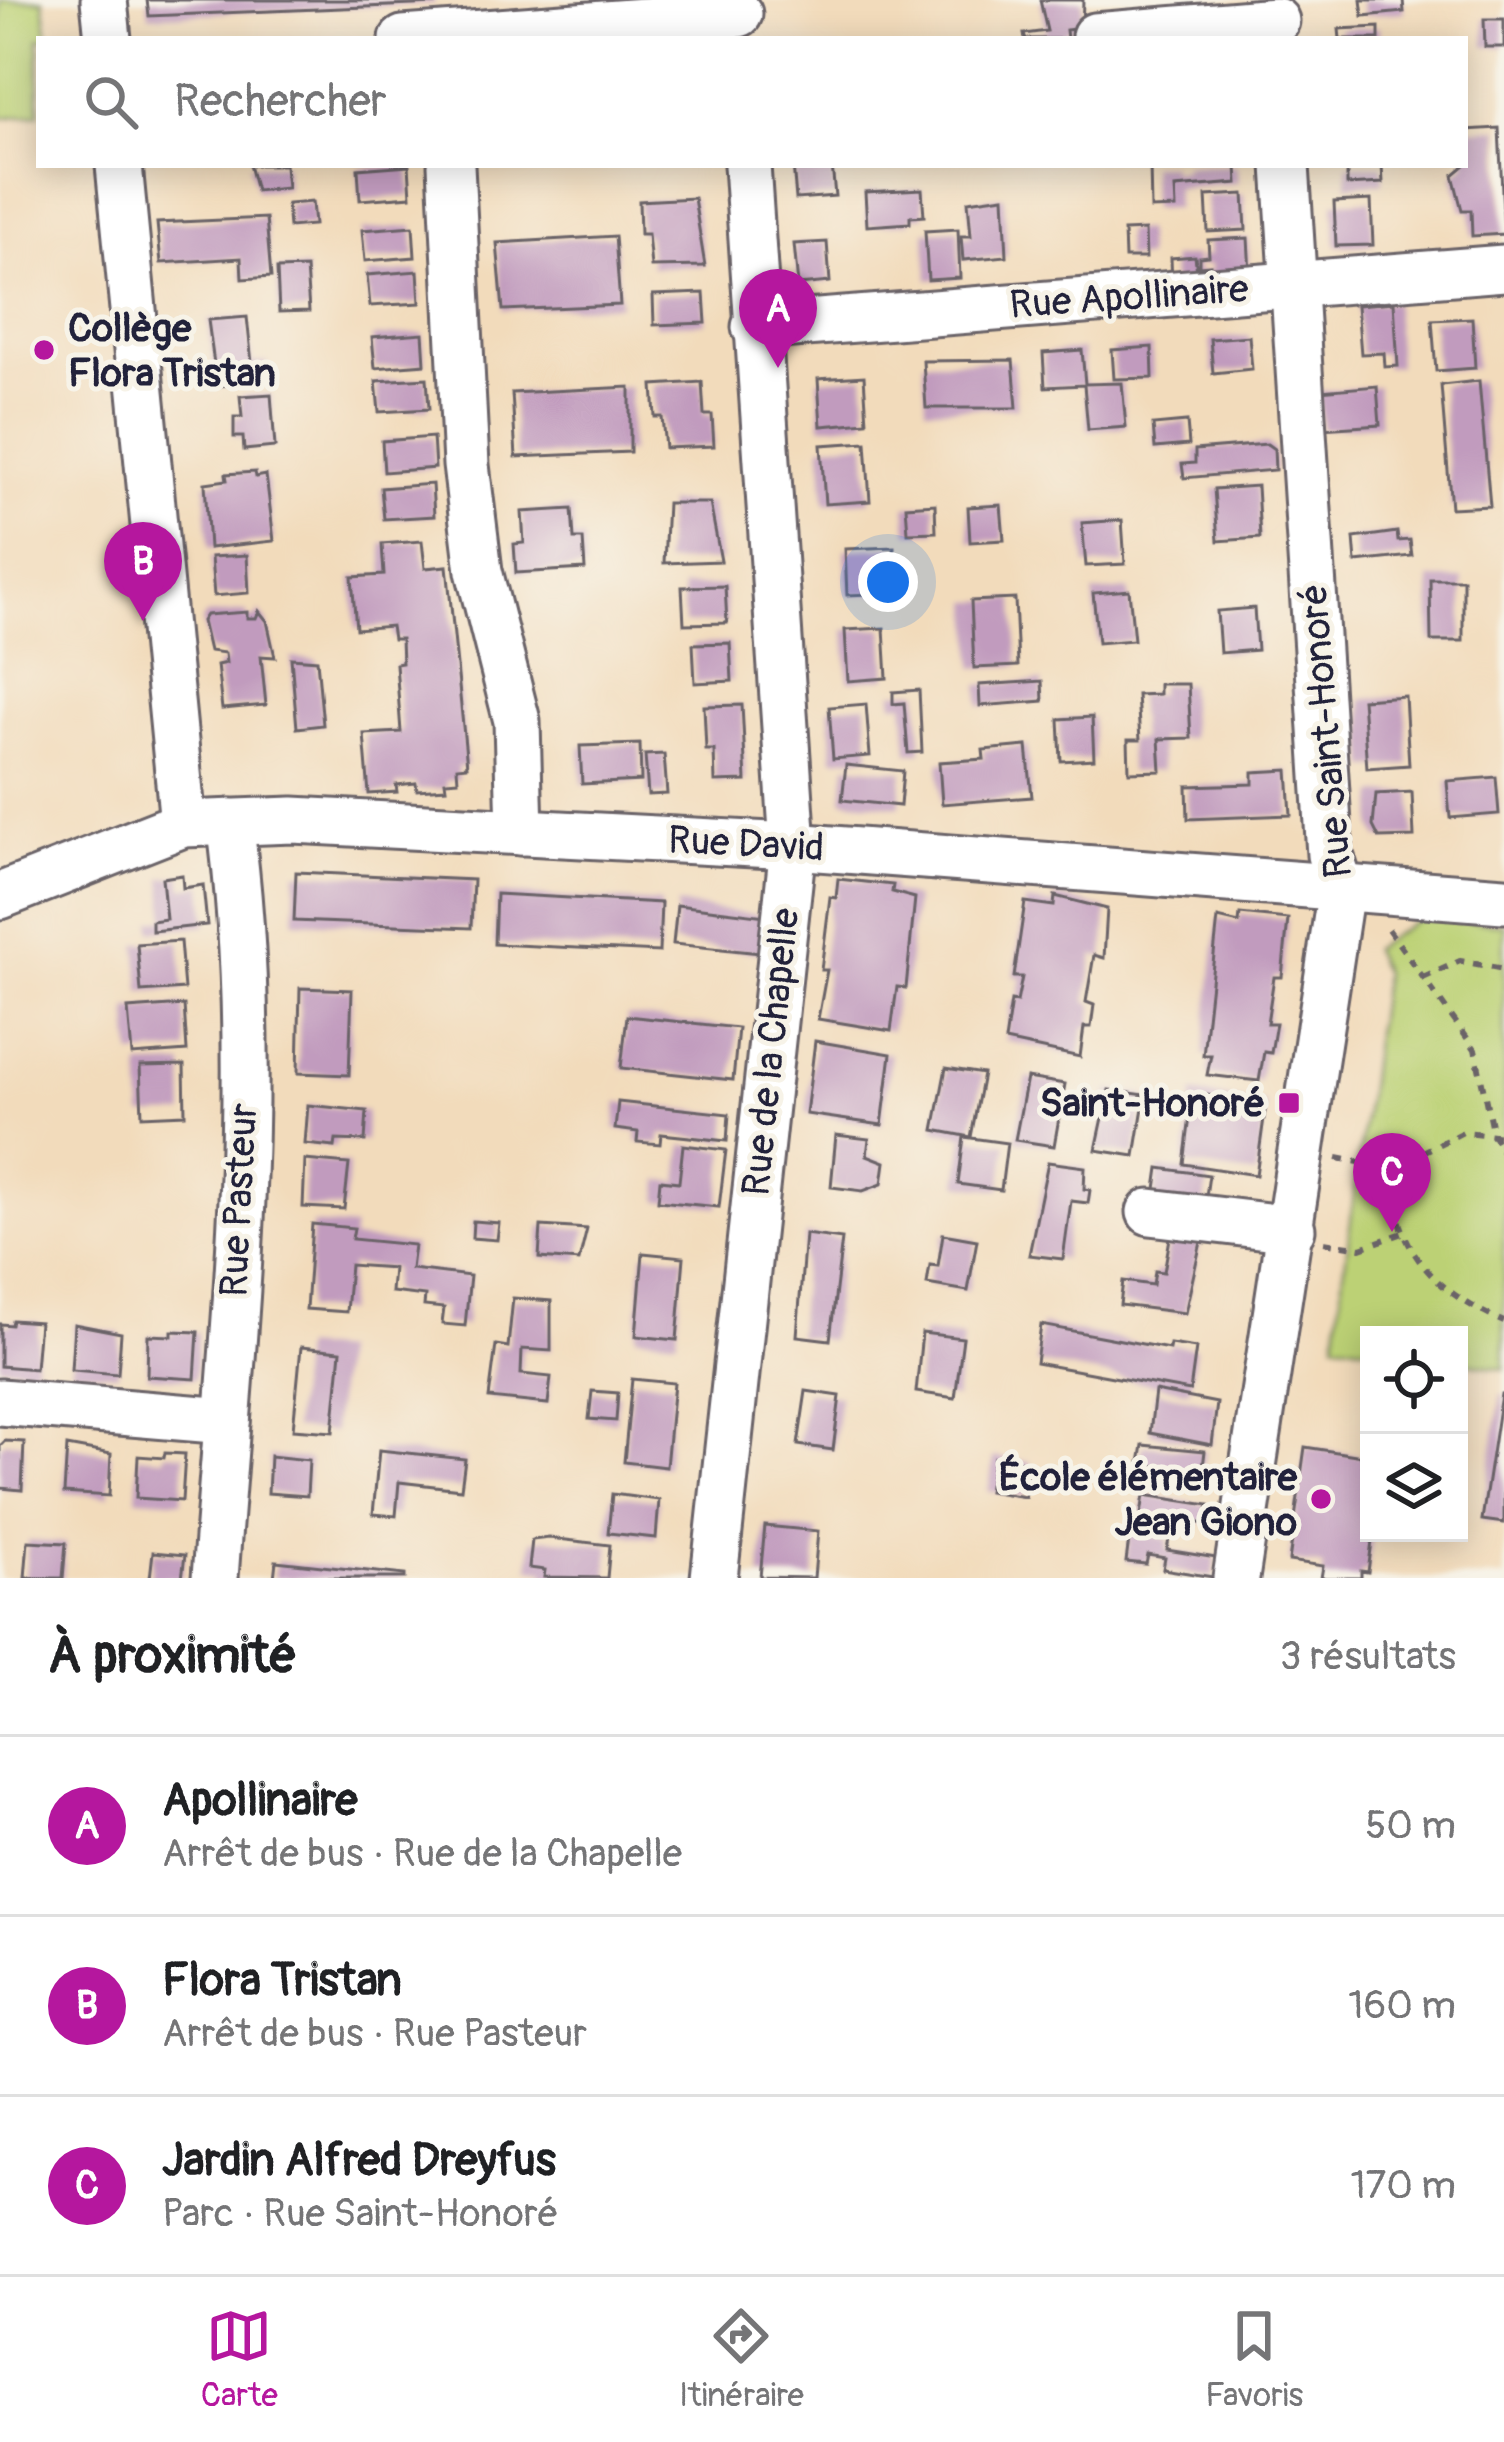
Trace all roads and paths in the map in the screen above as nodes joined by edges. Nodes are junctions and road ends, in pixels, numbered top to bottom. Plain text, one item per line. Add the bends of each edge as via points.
1 (104, 0) edge
2 (740, 18) edge
3 (1276, 20) edge
4 (108, 36) edge
5 (466, 36) edge
6 (1095, 36) dead end
7 (119, 168) edge
8 (451, 168) edge
9 (747, 168) edge
10 (1286, 168) edge
11 (1504, 268) edge
12 (1295, 284) junction
13 (755, 327) junction
14 (230, 822) junction
15 (183, 824) junction
16 (520, 832) junction
17 (793, 846) junction
18 (1341, 889) junction
19 (1422, 893) junction
20 (0, 896) edge
21 (1504, 900) edge
22 (1504, 969) edge
23 (1423, 978) junction
24 (1493, 1135) junction
25 (1504, 1136) edge
26 (1304, 1155) junction
27 (1504, 1155) edge
28 (1391, 1168) junction
29 (1150, 1212) dead end
30 (1292, 1232) junction
31 (1403, 1233) junction
32 (1504, 1322) edge
33 (0, 1402) edge
34 (226, 1421) junction
35 (215, 1578) edge
36 (714, 1578) edge
37 (1236, 1578) edge

1 - 4 street
2 - 5 street
3 - 6 street
7 - 15 street
8 - 16 street via 466,465 479,571 517,721
9 - 13 street, Rue de la Chapelle
10 - 12 street, Rue Saint-Honoré
11 - 12 street, Rue Apollinaire
12 - 13 street, Rue Apollinaire
12 - 18 street, Rue Saint-Honoré via 1330,855
13 - 17 street, Rue de la Chapelle
14 - 15 street, Rue David
14 - 16 street, Rue David
14 - 34 street, Rue Pasteur via 246,984
15 - 20 street, Rue David
16 - 17 street, Rue David
17 - 18 street, Rue David
17 - 36 street, Rue de la Chapelle
18 - 19 street, Rue David
18 - 26 street, Rue Saint-Honoré
19 - 21 street, Rue David
19 - 23 path via 1387,930
22 - 23 path via 1460,961
23 - 24 path via 1475,1048
24 - 25 path
24 - 27 path
24 - 28 path via 1463,1132
26 - 28 path
26 - 30 street, Rue Saint-Honoré
28 - 31 path
29 - 30 street
30 - 31 path via 1361,1248
30 - 37 street, Rue Saint-Honoré
31 - 32 path via 1414,1256 1464,1304
33 - 34 street
34 - 35 street, Rue Pasteur

